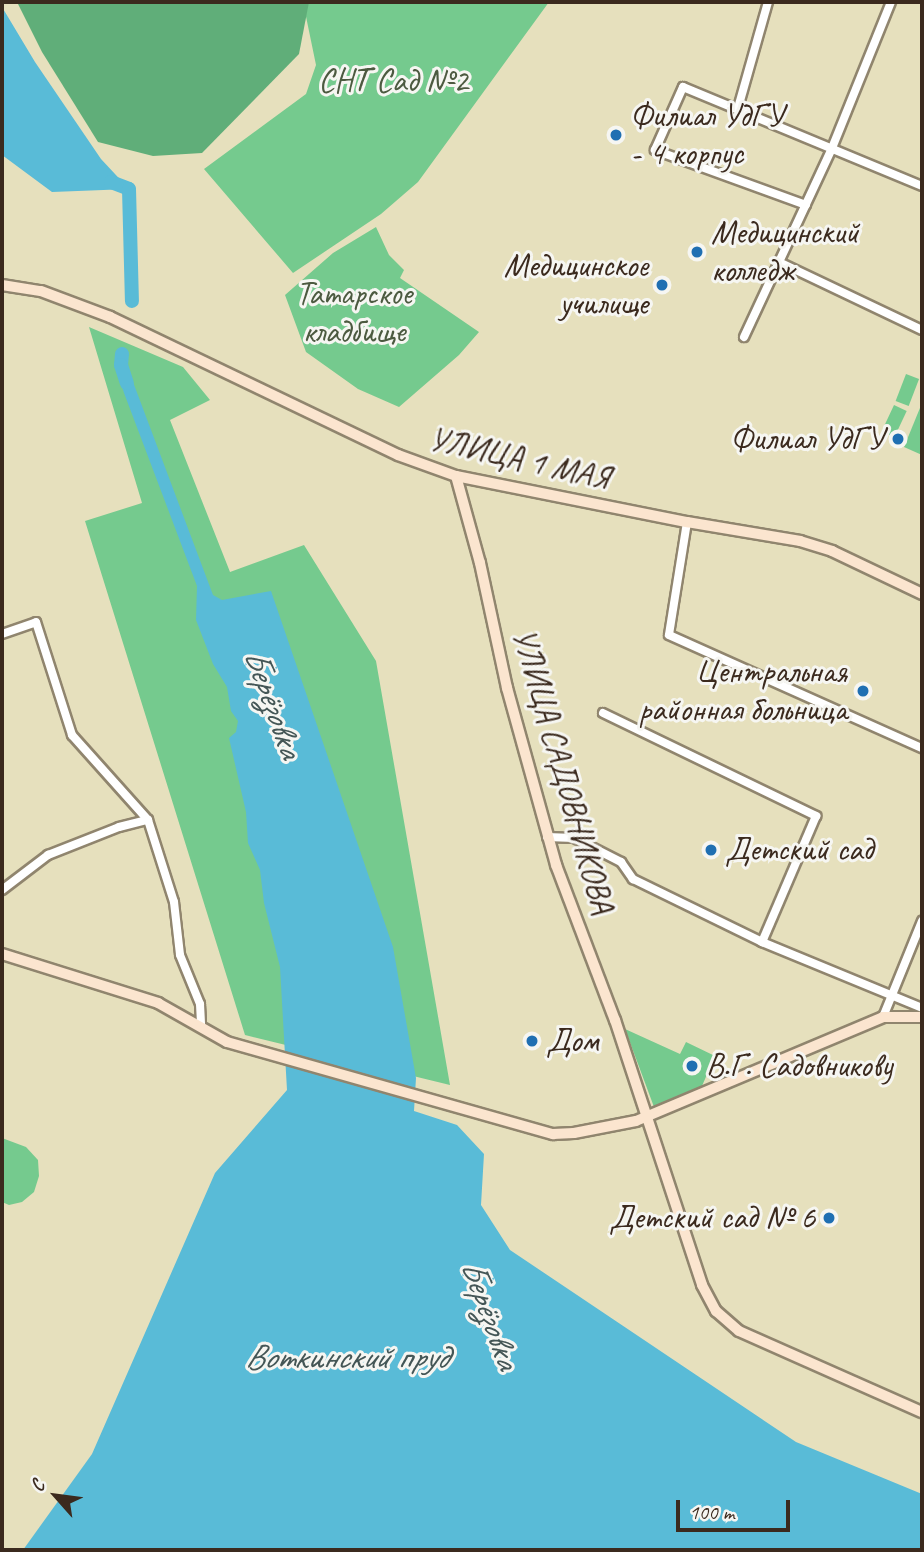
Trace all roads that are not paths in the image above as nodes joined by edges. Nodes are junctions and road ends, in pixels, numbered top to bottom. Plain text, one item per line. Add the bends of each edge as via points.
1 (768, 2) edge
2 (891, 2) edge
3 (738, 108) junction
4 (832, 148) junction
5 (922, 186) edge
6 (806, 205) junction
7 (779, 262) junction
8 (2, 285) edge
9 (922, 330) edge
10 (744, 337) dead end
11 (456, 476) junction
12 (687, 522) junction
13 (922, 594) edge
14 (2, 634) edge
15 (603, 713) dead end
16 (922, 748) edge
17 (148, 820) junction
18 (547, 837) junction
19 (2, 890) edge
20 (922, 921) edge
21 (762, 942) junction
22 (2, 954) edge
23 (891, 995) junction
24 (922, 1008) edge
25 (883, 1017) junction
26 (922, 1017) edge
27 (201, 1026) junction
28 (649, 1116) junction
29 (922, 1412) edge

1 - 3 street
2 - 4 street
3 - 4 street
3 - 6 street via 683,87 655,150
4 - 5 street
4 - 6 street
6 - 7 street
7 - 9 street
7 - 10 street
8 - 11 main road, УЛИЦА 1 МАЯ via 41,291 110,317 398,455
11 - 12 main road, УЛИЦА 1 МАЯ
11 - 18 main road, УЛИЦА САДОВНИКОВА
12 - 13 main road, УЛИЦА 1 МАЯ via 800,541 832,551
12 - 16 street via 669,635
14 - 17 street via 36,622 72,735
15 - 21 street via 816,816
17 - 19 street via 48,855
17 - 27 street via 174,902 185,972 200,1004
18 - 21 street via 573,838 621,862 633,879
18 - 28 main road, УЛИЦА САДОВНИКОВА
20 - 23 street
21 - 23 street
22 - 27 main road via 158,1003
23 - 24 street
23 - 25 street
25 - 26 main road
25 - 28 main road
27 - 28 main road via 228,1042 537,1132 574,1133
28 - 29 main road, УЛИЦА САДОВНИКОВА via 702,1285 716,1311 758,1341

